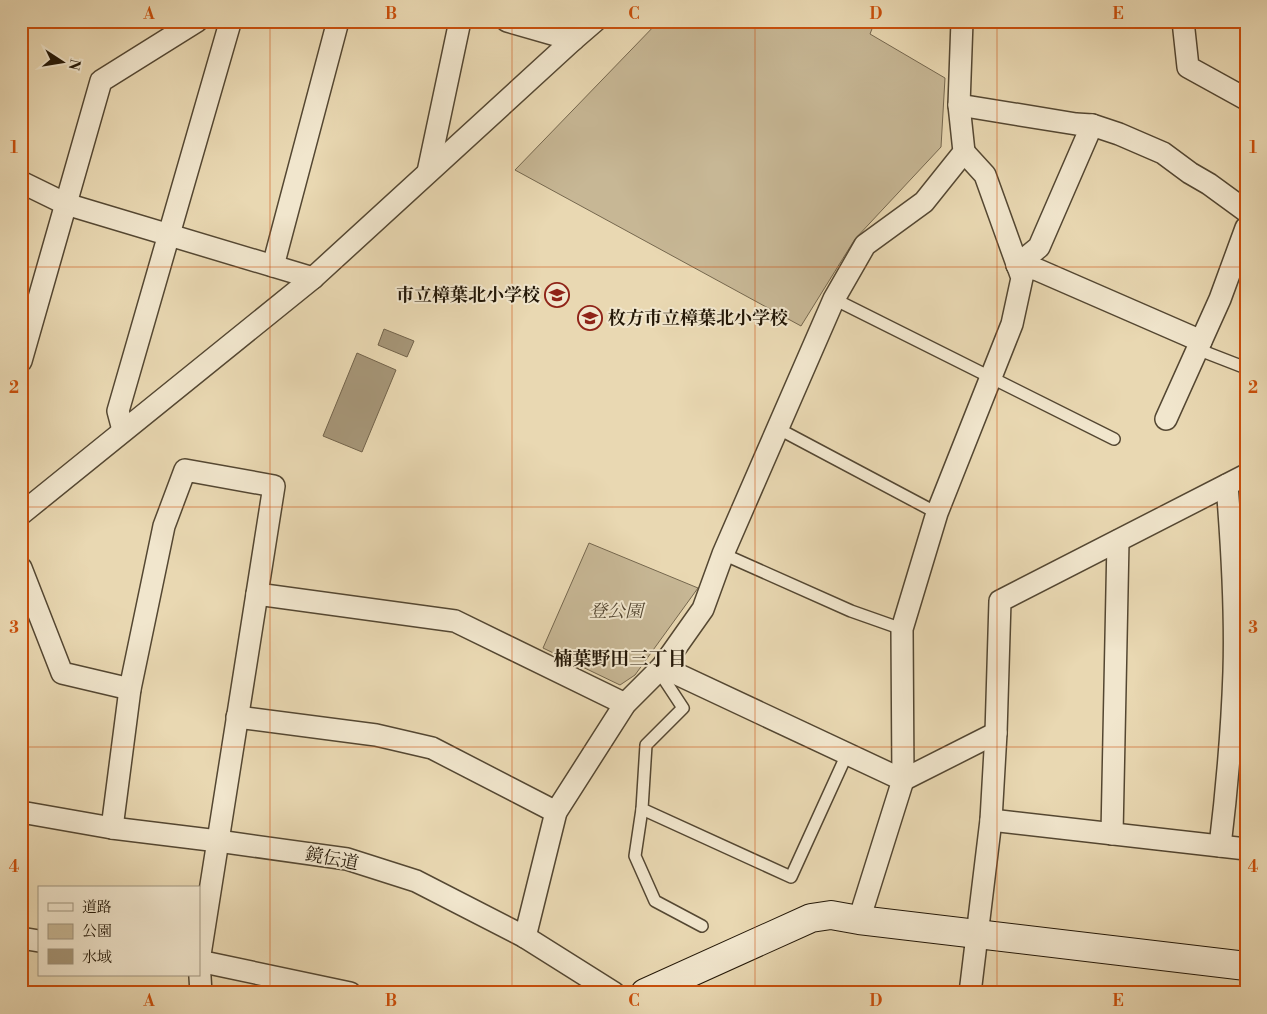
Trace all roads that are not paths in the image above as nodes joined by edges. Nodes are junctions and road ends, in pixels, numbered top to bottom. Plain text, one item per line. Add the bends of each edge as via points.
1 (197, 21) edge
2 (229, 21) edge
3 (338, 21) edge
4 (460, 21) edge
5 (507, 21) edge
6 (595, 21) edge
7 (962, 21) edge
8 (1183, 21) edge
9 (562, 32) edge
10 (1246, 99) edge
11 (960, 104) junction
12 (1092, 125) junction
13 (964, 152) junction
14 (428, 172) junction
15 (21, 182) edge
16 (66, 204) junction
17 (1246, 211) edge
18 (1246, 228) edge
19 (169, 235) junction
20 (1017, 265) junction
21 (273, 266) junction
22 (313, 278) junction
23 (834, 299) junction
24 (1199, 345) junction
25 (21, 361) edge
26 (1246, 368) edge
27 (991, 378) junction
28 (1166, 419) dead end
29 (776, 428) junction
30 (123, 430) junction
31 (1114, 439) dead end
32 (1246, 475) edge
33 (1227, 485) junction
34 (937, 513) junction
35 (21, 514) edge
36 (1118, 541) junction
37 (723, 554) junction
38 (21, 568) edge
39 (257, 594) junction
40 (902, 629) junction
41 (660, 668) junction
42 (130, 689) junction
43 (625, 704) junction
44 (237, 717) junction
45 (996, 733) junction
46 (847, 754) junction
47 (903, 780) junction
48 (642, 808) junction
49 (21, 812) edge
50 (556, 812) junction
51 (991, 820) junction
52 (112, 828) junction
53 (1112, 834) junction
54 (218, 840) junction
55 (1220, 846) junction
56 (1246, 849) edge
57 (859, 920) junction
58 (702, 926) dead end
59 (976, 934) junction
60 (525, 937) junction
61 (21, 938) edge
62 (38, 942) edge
63 (200, 955) edge
64 (200, 961) edge
65 (1246, 966) edge
66 (200, 976) edge
67 (201, 993) edge
68 (350, 993) edge
69 (614, 993) edge
70 (645, 993) edge
71 (970, 993) edge

1 - 16 street via 101,81
2 - 19 street
3 - 21 street
4 - 14 street
5 - 9 street
6 - 9 street
7 - 11 street
8 - 10 street via 1188,67
9 - 14 street
11 - 12 street
11 - 13 street
12 - 17 street via 1163,153
12 - 20 street via 1039,247
13 - 20 street via 985,175
13 - 23 street via 924,202 865,245
14 - 22 street
15 - 16 street
16 - 19 street
16 - 25 street
18 - 24 street
19 - 21 street
19 - 30 street via 118,411
20 - 24 street via 1038,270
20 - 27 street via 1022,278 1012,324
21 - 22 street
22 - 30 street
23 - 27 lane
23 - 29 street
24 - 26 lane
24 - 28 street
27 - 31 lane
27 - 34 street
29 - 34 lane
29 - 37 street
30 - 35 street
32 - 33 street
33 - 36 street
33 - 55 street via 1234,671 1232,729
34 - 40 street
36 - 45 street via 1000,602
36 - 53 street
37 - 40 lane via 851,611
37 - 41 street via 703,609
38 - 42 street via 62,672
39 - 42 street via 274,486 185,470 164,526
39 - 43 street via 455,621
39 - 44 street
40 - 47 street
41 - 43 street
41 - 46 street
41 - 48 lane via 683,708 646,745
42 - 52 street
43 - 50 street
44 - 50 street via 376,734 432,748
44 - 54 street
45 - 47 street
45 - 51 street
46 - 47 street
46 - 48 lane via 791,877
47 - 57 street
48 - 58 lane via 635,856 655,901
49 - 52 street, 鏡伝道
50 - 60 street
51 - 53 street
51 - 59 street
52 - 54 street, 鏡伝道
53 - 55 street
54 - 60 street, 鏡伝道 via 347,859 416,881
54 - 63 street
55 - 56 street
57 - 59 street
57 - 70 street via 831,915 811,918
59 - 65 street
59 - 71 street
60 - 69 street, 鏡伝道
61 - 62 street
64 - 68 street
66 - 67 street

